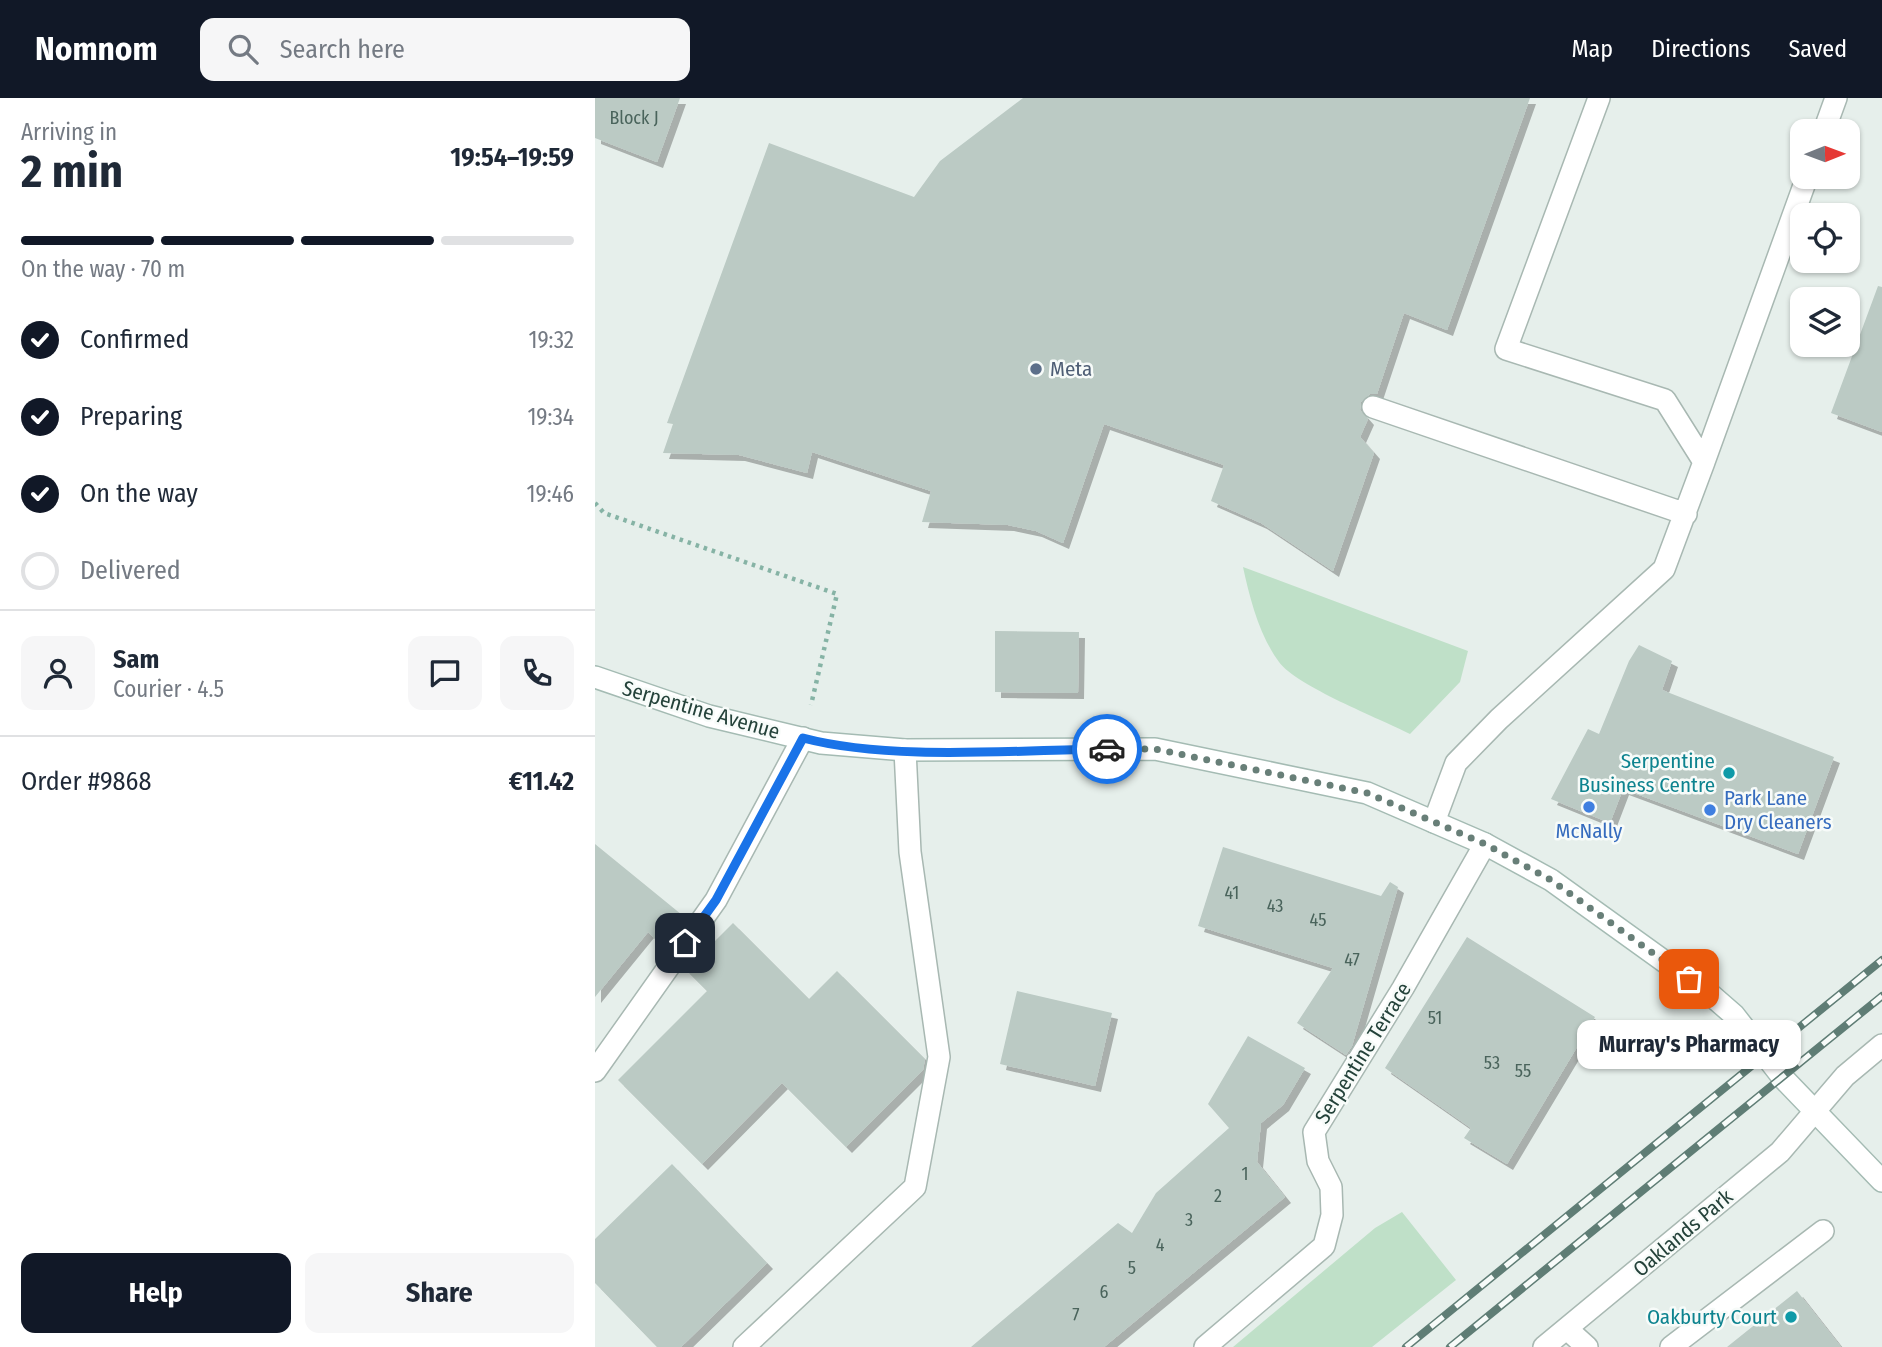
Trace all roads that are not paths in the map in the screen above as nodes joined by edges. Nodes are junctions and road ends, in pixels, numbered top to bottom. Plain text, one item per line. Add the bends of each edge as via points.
1 (1598, 98) edge
2 (1836, 98) edge
3 (1828, 119) edge
4 (1803, 189) edge
5 (1373, 407) dead end
6 (1704, 461) junction
7 (1686, 514) junction
8 (595, 677) edge
9 (803, 738) junction
10 (905, 750) junction
11 (1434, 822) junction
12 (1485, 844) junction
13 (1882, 1045) edge
14 (595, 1071) edge
15 (1815, 1112) junction
16 (1882, 1181) edge
17 (1823, 1231) dead end
18 (1567, 1329) junction
19 (744, 1347) edge
20 (1205, 1347) edge
21 (1545, 1347) edge
22 (1587, 1347) edge
23 (1671, 1347) edge

1 - 6 street via 1506,349 1665,400
2 - 3 street
4 - 6 street
5 - 7 street
6 - 7 street
7 - 11 street via 1664,569 1456,763
8 - 9 street, Serpentine Avenue via 709,716
9 - 10 street, Serpentine Avenue
9 - 14 street via 716,900
10 - 11 street, Serpentine Avenue via 1155,749 1367,793
10 - 19 street via 912,864 939,1058 915,1187
11 - 12 street, Serpentine Avenue
12 - 15 street, Serpentine Avenue via 1551,880 1711,995 1734,1014
12 - 20 street, Serpentine Terrace via 1314,1132 1318,1161 1331,1187 1332,1215 1324,1246
13 - 15 street, Oaklands Park via 1845,1076
15 - 16 street, Serpentine Avenue
15 - 18 street, Oaklands Park via 1780,1153
17 - 23 street
18 - 21 street, Oaklands Park
18 - 22 street

